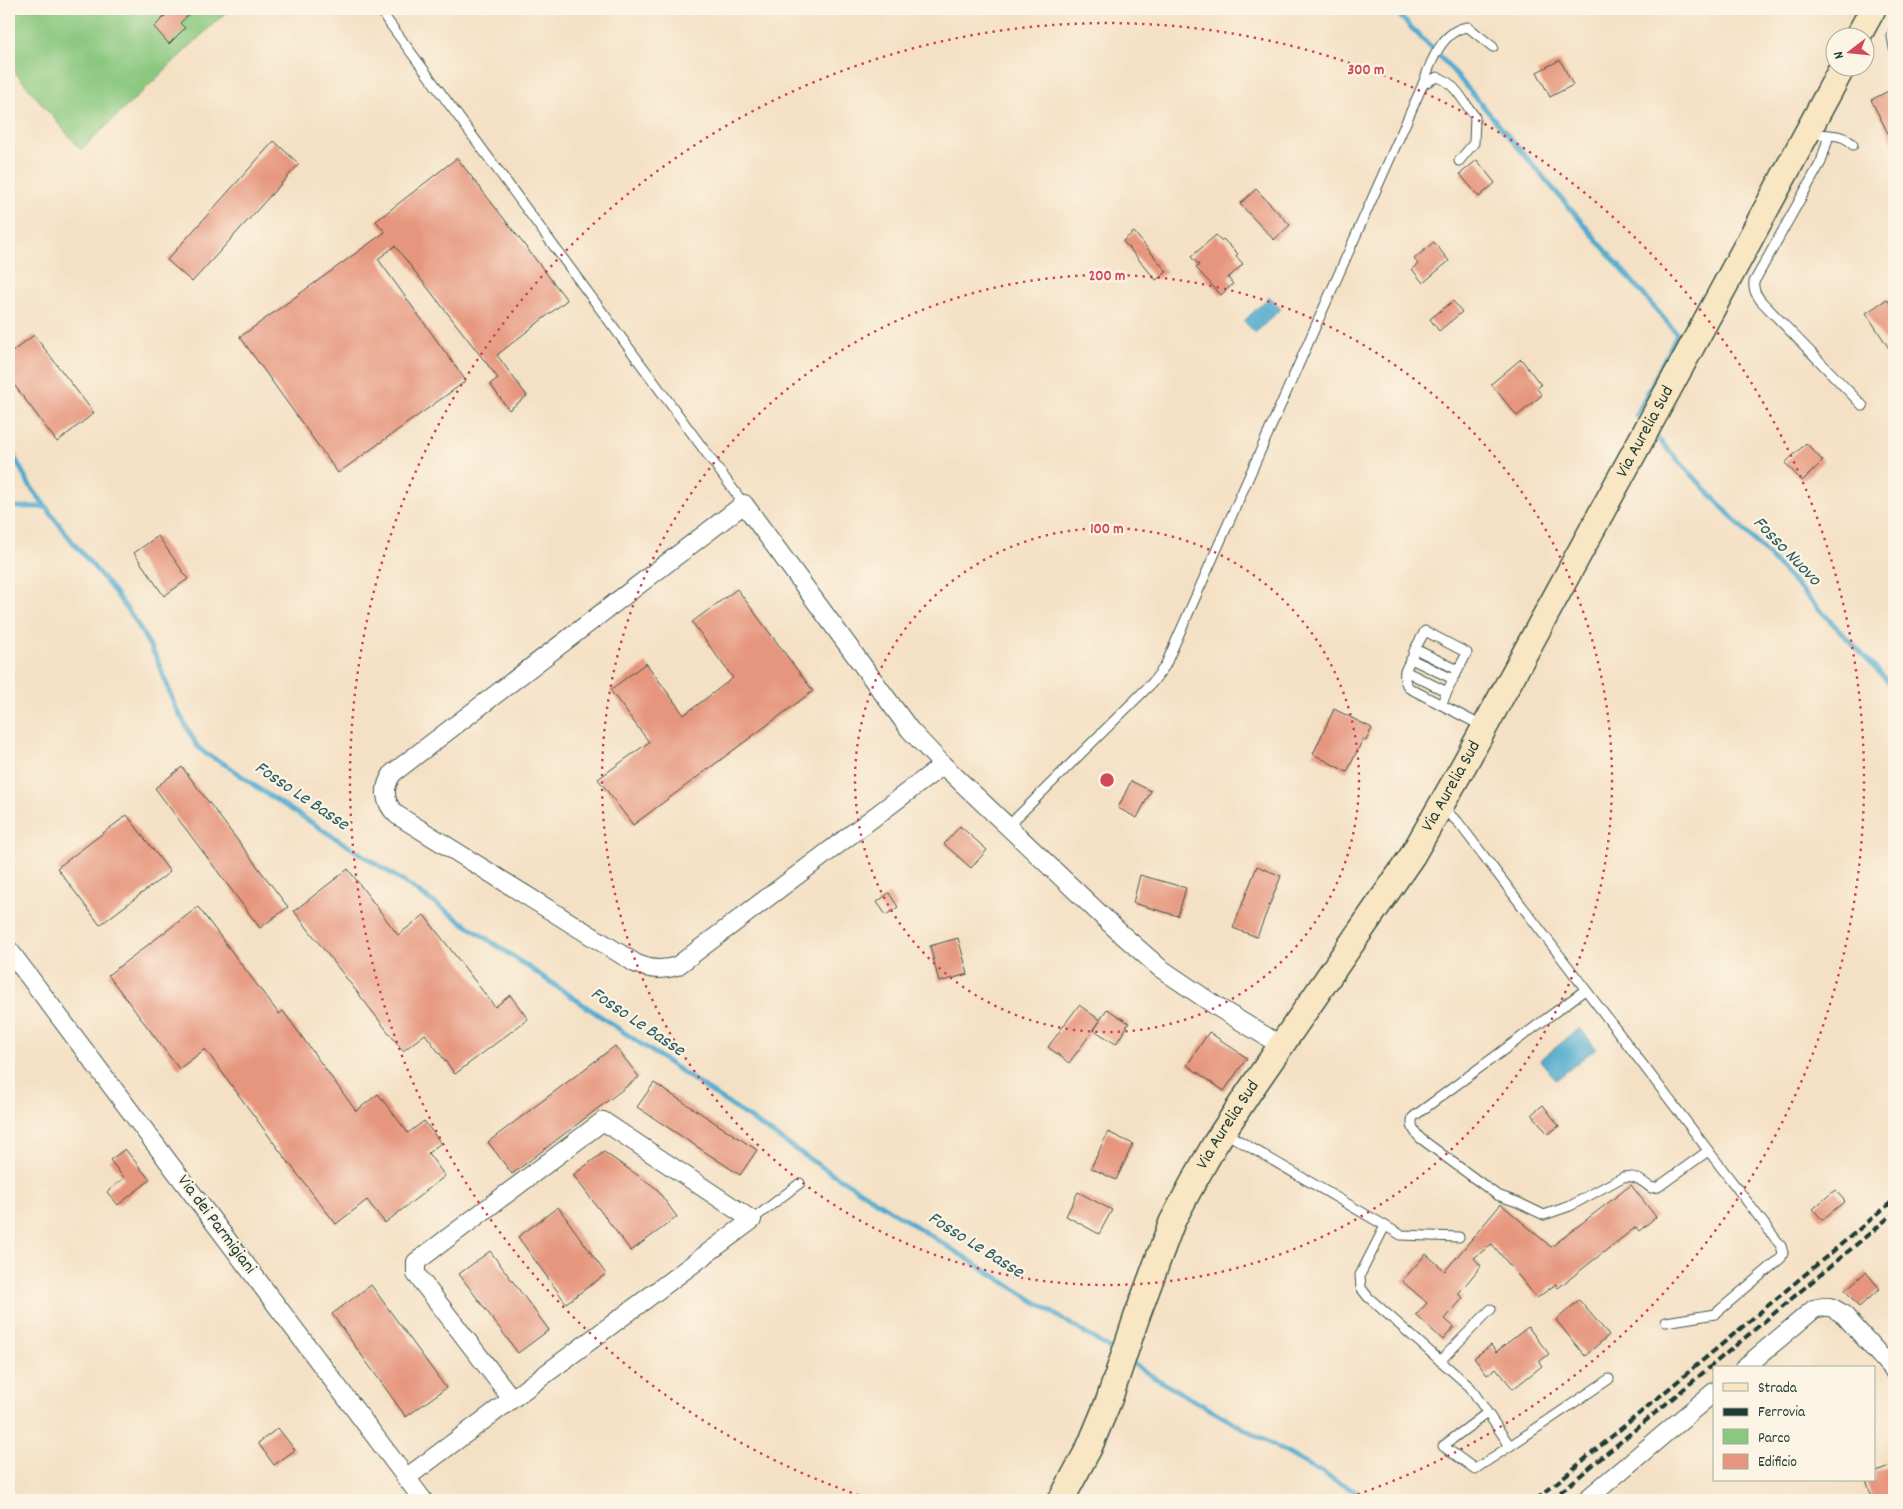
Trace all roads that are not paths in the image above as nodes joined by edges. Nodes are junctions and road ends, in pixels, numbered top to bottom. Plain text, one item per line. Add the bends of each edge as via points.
1 (380, 9) edge
2 (1872, 9) edge
3 (1862, 28) edge
4 (1894, 31) edge
5 (1493, 47) dead end
6 (1894, 48) edge
7 (1838, 78) edge
8 (1423, 84) junction
9 (1818, 134) junction
10 (1853, 145) dead end
11 (1459, 161) dead end
12 (1863, 406) dead end
13 (744, 504) junction
14 (1416, 649) junction
15 (1411, 659) junction
16 (1405, 671) junction
17 (1456, 674) junction
18 (1447, 692) junction
19 (1441, 705) junction
20 (1484, 727) junction
21 (943, 765) junction
22 (1440, 806) junction
23 (1008, 826) junction
24 (9, 950) edge
25 (1585, 990) junction
26 (1282, 1046) junction
27 (1223, 1132) junction
28 (1708, 1152) junction
29 (800, 1183) dead end
30 (752, 1220) junction
31 (1385, 1226) junction
32 (1459, 1237) dead end
33 (1491, 1309) dead end
34 (1666, 1322) dead end
35 (1440, 1361) junction
36 (1746, 1366) edge
37 (1894, 1371) edge
38 (1609, 1379) dead end
39 (1713, 1393) edge
40 (512, 1399) junction
41 (1487, 1413) junction
42 (1510, 1446) junction
43 (406, 1478) junction
44 (423, 1500) edge
45 (1061, 1500) edge
46 (1586, 1500) edge

1 - 13 lane
2 - 3 main road
4 - 6 lane
5 - 8 lane via 1468,27 1459,28 1450,33 1433,57
7 - 9 main road, Via Aurelia Sud
8 - 11 lane via 1437,77 1444,78 1475,117 1474,143
8 - 23 lane via 1165,666 1152,683
9 - 10 lane via 1849,140
9 - 12 lane via 1821,162 1754,282 1754,288 1761,301
9 - 20 main road, Via Aurelia Sud
13 - 21 street via 910,730
13 - 21 street via 393,773 386,787 392,810 635,963 659,970 677,966
14 - 15 lane
14 - 17 lane
14 - 17 lane via 1425,630 1467,653
15 - 16 lane
15 - 17 lane
16 - 18 lane
16 - 19 lane via 1405,682 1409,688
17 - 18 lane
18 - 19 lane
19 - 20 lane
20 - 22 main road, Via Aurelia Sud
21 - 23 street
22 - 25 lane via 1458,822
22 - 26 main road, Via Aurelia Sud via 1412,856
23 - 26 street via 1160,968
24 - 43 street, Via dei Parmigiani
25 - 28 lane
25 - 28 lane via 1413,1116 1413,1130 1497,1195 1544,1215 1570,1206 1623,1177 1632,1176 1650,1188 1658,1187
26 - 27 main road, Via Aurelia Sud
27 - 31 lane
27 - 45 main road, Via Aurelia Sud via 1172,1222 1109,1400 1089,1448
28 - 34 lane via 1781,1246 1783,1253 1715,1314
29 - 30 lane
30 - 40 street
30 - 40 street via 603,1121 416,1262 416,1274
31 - 32 lane via 1401,1235
31 - 35 lane via 1360,1275 1361,1288
33 - 35 lane
35 - 41 lane via 1470,1386
36 - 37 street via 1814,1309 1827,1305 1844,1315
38 - 42 lane
39 - 46 street
40 - 43 street
41 - 42 lane
41 - 42 lane via 1443,1446 1475,1469
43 - 44 street, Via dei Parmigiani

